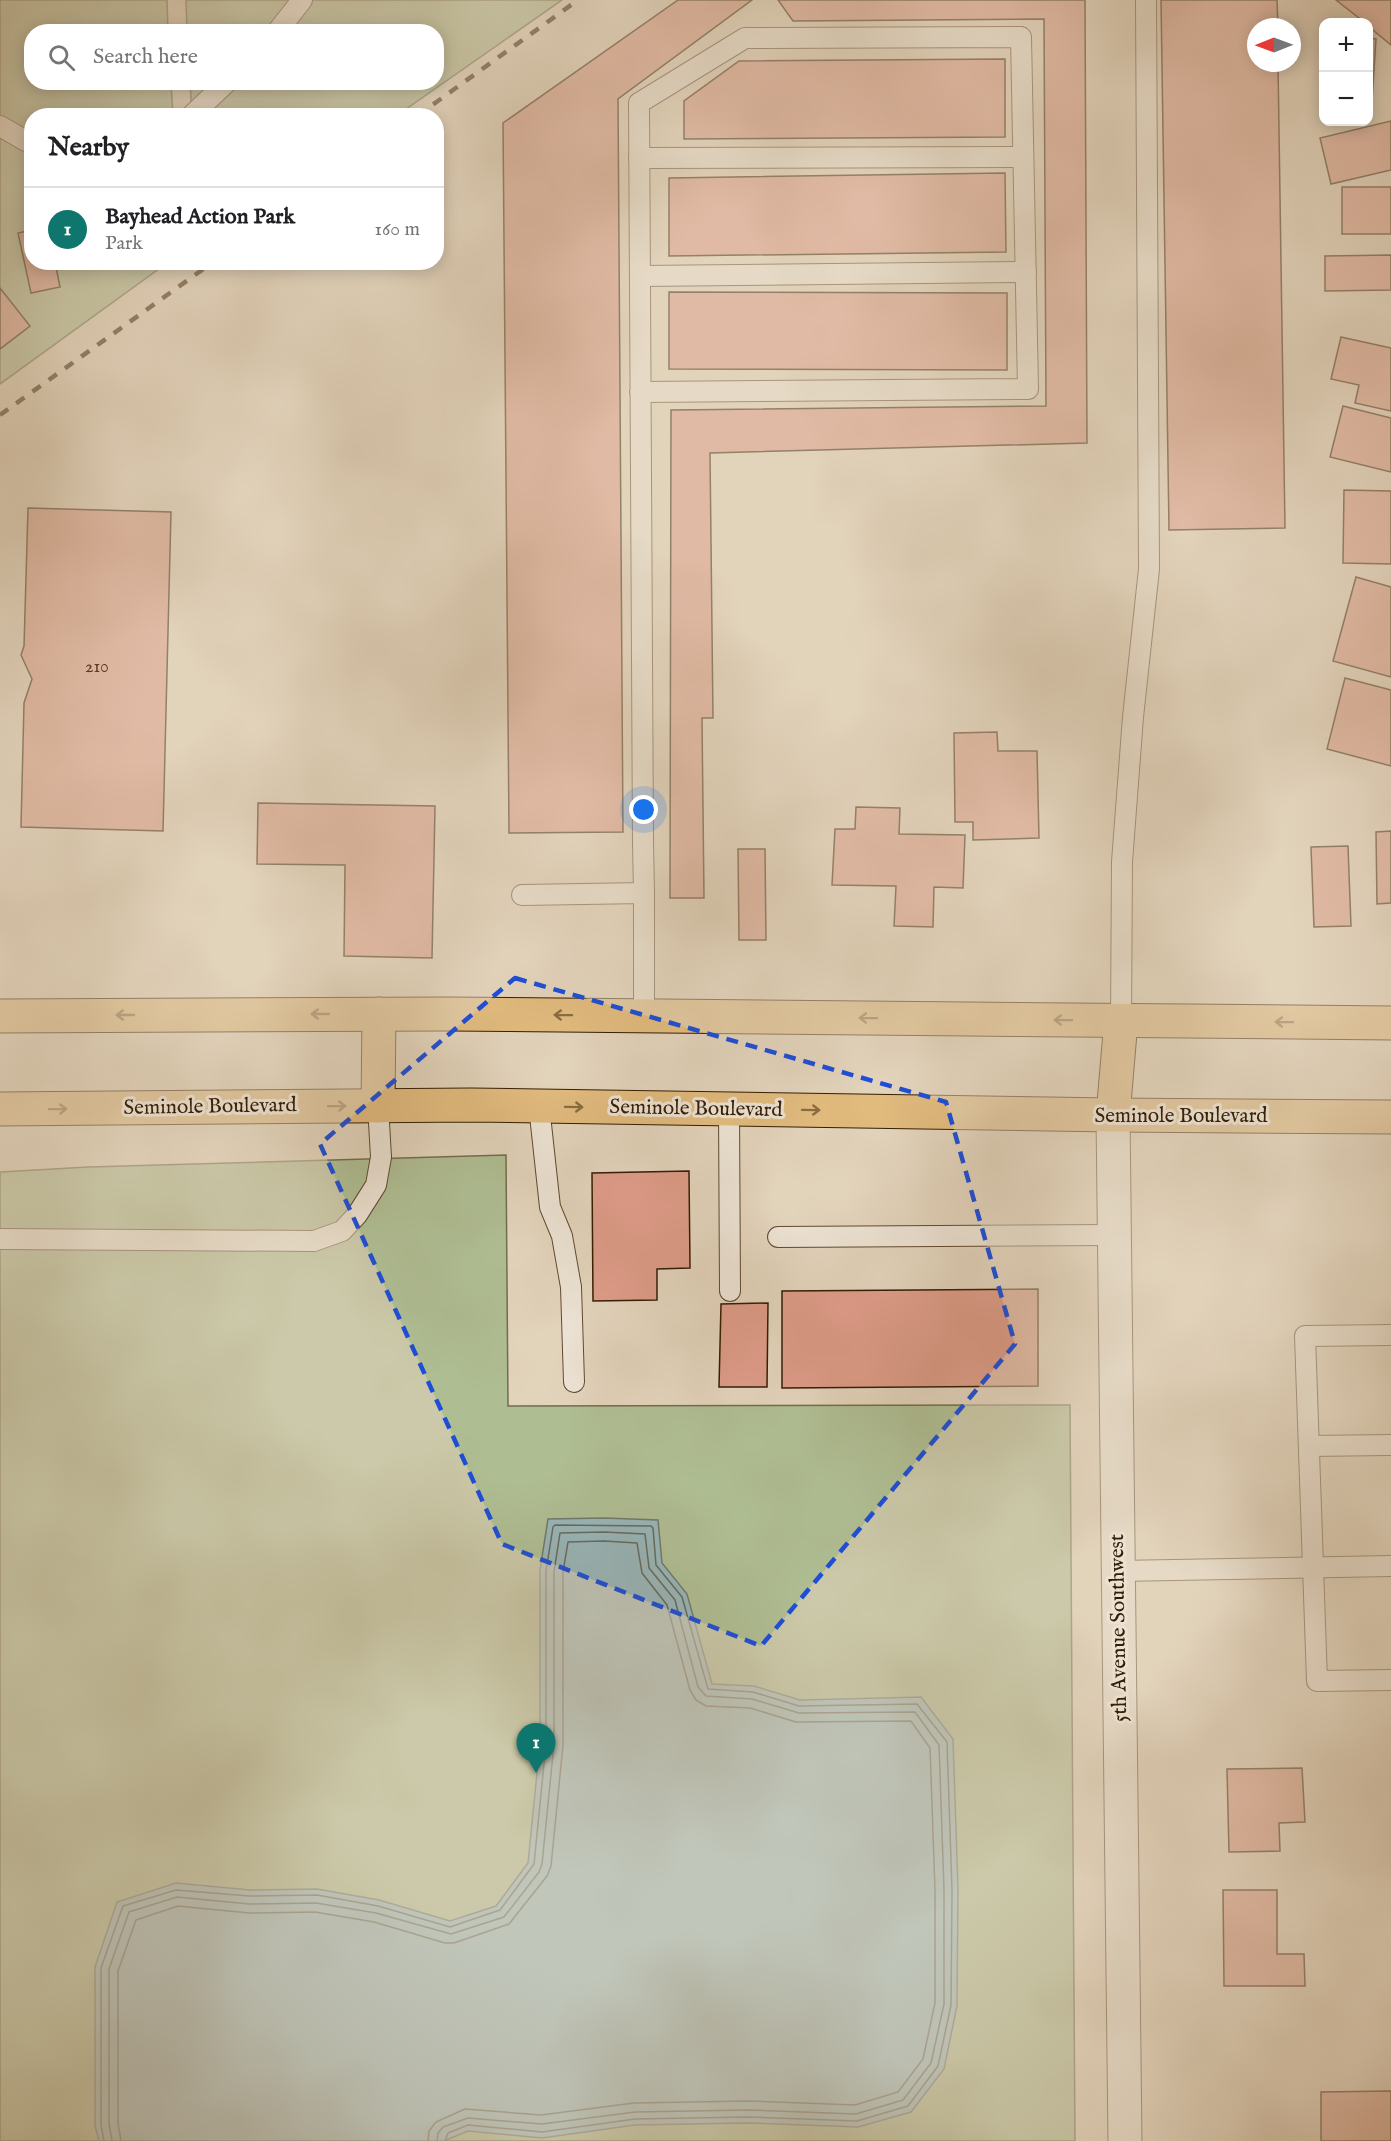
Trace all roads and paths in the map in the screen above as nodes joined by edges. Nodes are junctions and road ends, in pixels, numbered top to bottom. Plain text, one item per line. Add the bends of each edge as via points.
1 (302, 0) edge
2 (1146, 0) edge
3 (283, 24) edge
4 (219, 90) edge
5 (199, 108) edge
6 (0, 126) edge
7 (24, 140) edge
8 (1023, 157) junction
9 (639, 158) junction
10 (1026, 272) junction
11 (640, 276) junction
12 (640, 392) junction
13 (644, 893) junction
14 (522, 895) dead end
15 (379, 1014) junction
16 (0, 1016) edge
17 (644, 1016) junction
18 (1121, 1021) junction
19 (1391, 1023) edge
20 (378, 1106) junction
21 (539, 1106) junction
22 (0, 1109) edge
23 (729, 1109) junction
24 (1113, 1115) junction
25 (1391, 1117) edge
26 (1114, 1235) junction
27 (778, 1237) dead end
28 (0, 1239) edge
29 (730, 1291) dead end
30 (1391, 1335) edge
31 (573, 1382) dead end
32 (1391, 1445) edge
33 (1309, 1446) junction
34 (1391, 1566) edge
35 (1314, 1568) junction
36 (1118, 1572) junction
37 (1391, 1680) edge
38 (1125, 2141) edge

1 - 3 lane
2 - 18 lane via 1149,569 1122,862
4 - 5 lane
6 - 7 lane
8 - 9 lane
8 - 9 lane via 1021,37 746,38 639,103
8 - 10 lane
9 - 11 lane
10 - 11 lane
10 - 12 lane via 1028,388
11 - 12 lane
12 - 13 lane
13 - 14 lane
13 - 17 lane
15 -> 16 main road
17 -> 15 main road
15 - 20 main road
18 -> 17 main road
19 -> 18 main road
18 - 24 main road
20 - 21 main road, Seminole Boulevard
22 -> 20 main road, Seminole Boulevard
20 - 28 lane via 381,1157 376,1185 342,1232 314,1241
21 -> 23 main road, Seminole Boulevard
21 - 31 lane via 550,1207 562,1236 571,1287
23 -> 24 main road, Seminole Boulevard
23 - 29 lane
24 - 25 main road, Seminole Boulevard
24 - 26 street, 5th Avenue Southwest
26 - 27 lane
26 - 36 street, 5th Avenue Southwest
30 - 33 lane via 1305,1336
32 - 33 lane
33 - 35 lane
34 - 35 lane
35 - 36 lane
35 - 37 lane via 1317,1681
36 - 38 street, 5th Avenue Southwest

